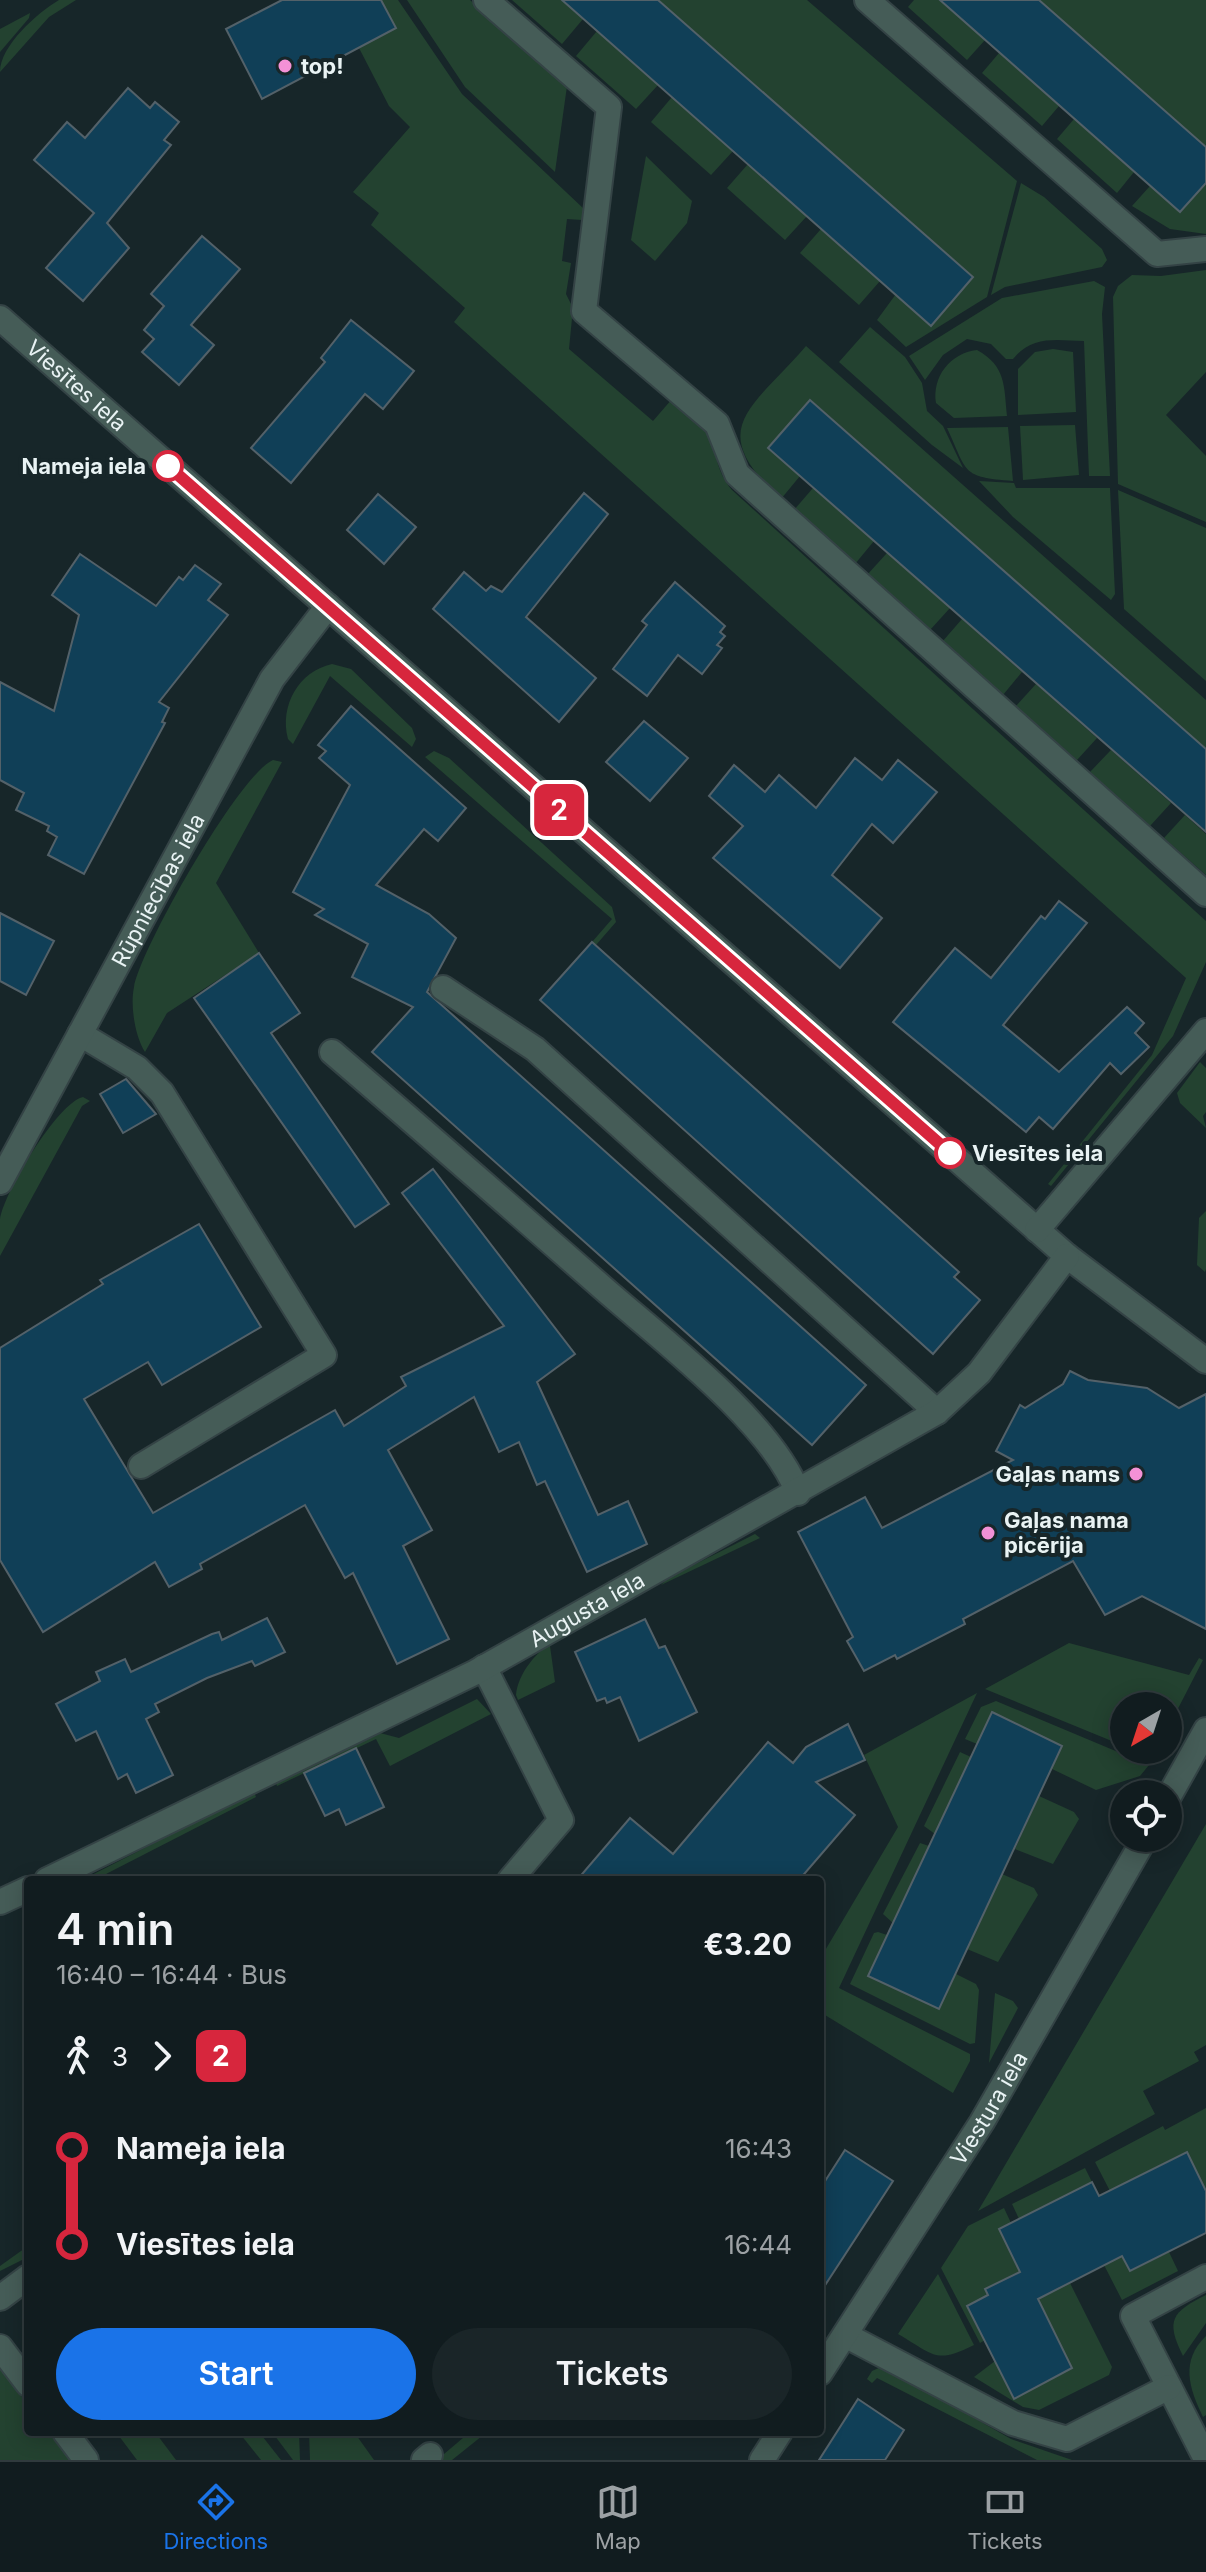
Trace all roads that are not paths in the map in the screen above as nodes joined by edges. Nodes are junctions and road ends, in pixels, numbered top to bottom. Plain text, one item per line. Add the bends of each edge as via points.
1 (486, 0) edge
2 (867, 0) edge
3 (1206, 249) edge
4 (0, 318) edge
5 (328, 606) junction
6 (1206, 894) edge
7 (443, 988) dead end
8 (1206, 1031) edge
9 (80, 1034) junction
10 (332, 1052) dead end
11 (0, 1182) edge
12 (1037, 1230) junction
13 (1067, 1256) junction
14 (1206, 1361) edge
15 (937, 1412) junction
16 (141, 1466) dead end
17 (798, 1493) junction
18 (484, 1667) junction
19 (1206, 1730) edge
20 (1178, 1780) edge
21 (1137, 1852) edge
22 (55, 1876) edge
23 (513, 1876) edge
24 (24, 1891) edge
25 (0, 1902) edge
26 (1206, 2277) edge
27 (24, 2280) edge
28 (0, 2298) edge
29 (845, 2335) junction
30 (0, 2347) edge
31 (824, 2367) edge
32 (24, 2379) edge
33 (1169, 2387) junction
34 (68, 2436) edge
35 (777, 2436) edge
36 (1206, 2459) edge
37 (86, 2460) edge
38 (762, 2460) edge

1 - 6 street via 609,107 584,311 717,424 737,474
2 - 3 street via 1157,254
4 - 5 street, Viesītes iela
5 - 9 street, Rūpniecības iela via 272,679
5 - 12 street, Viesītes iela
7 - 15 street via 535,1049
8 - 12 street
9 - 11 street, Rūpniecības iela
9 - 16 street via 137,1068 162,1093 324,1355
10 - 17 street via 703,1376 776,1451
12 - 13 street, Viesītes iela
13 - 14 street, Viesītes iela
13 - 15 street, Augusta iela via 979,1373
15 - 17 street, Augusta iela
17 - 18 street, Augusta iela
18 - 22 street, Augusta iela
18 - 23 street via 561,1820
19 - 20 street
21 - 29 street, Viestura iela via 982,2122
24 - 25 street
26 - 33 street via 1133,2316
27 - 28 street
29 - 31 street, Viestura iela
29 - 33 street via 1013,2423 1067,2439
30 - 32 street
33 - 36 street
34 - 37 street
35 - 38 street

